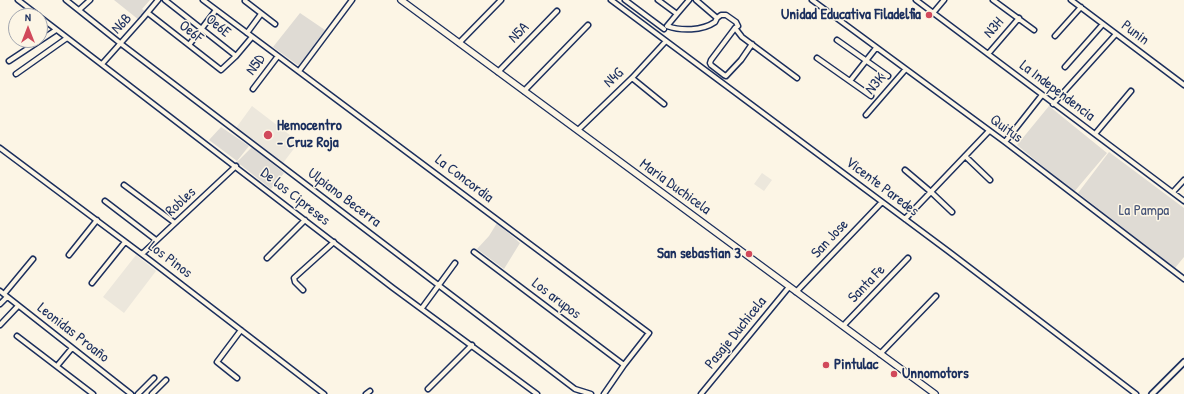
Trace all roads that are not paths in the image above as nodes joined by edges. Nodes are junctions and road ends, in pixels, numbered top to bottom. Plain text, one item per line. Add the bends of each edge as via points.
1 (18, 0) edge
2 (66, 0) edge
3 (90, 0) edge
4 (158, 0) edge
5 (166, 0) edge
6 (203, 0) edge
7 (352, 0) edge
8 (401, 0) edge
9 (501, 0) edge
10 (611, 0) edge
11 (625, 0) edge
12 (658, 0) edge
13 (689, 0) edge
14 (696, 0) edge
15 (812, 0) edge
16 (916, 0) edge
17 (944, 0) edge
18 (993, 0) edge
19 (1071, 0) edge
20 (245, 1) dead end
21 (28, 8) edge
22 (1081, 8) junction
23 (79, 10) junction
24 (216, 10) junction
25 (557, 11) dead end
26 (933, 12) junction
27 (148, 13) junction
28 (261, 14) junction
29 (677, 14) junction
30 (717, 18) junction
31 (1019, 18) junction
32 (48, 23) edge
33 (275, 24) dead end
34 (1102, 24) junction
35 (588, 25) dead end
36 (202, 28) junction
37 (666, 28) junction
38 (736, 28) junction
39 (56, 30) junction
40 (1034, 30) dead end
41 (247, 33) junction
42 (1116, 34) junction
43 (659, 36) junction
44 (1055, 36) dead end
45 (252, 37) junction
46 (67, 38) junction
47 (837, 40) dead end
48 (459, 42) junction
49 (666, 42) junction
50 (120, 43) junction
51 (752, 44) junction
52 (189, 46) junction
53 (876, 48) junction
54 (988, 54) junction
55 (236, 56) junction
56 (278, 56) junction
57 (817, 58) dead end
58 (866, 60) junction
59 (9, 61) dead end
60 (102, 64) junction
61 (1065, 67) dead end
62 (905, 70) junction
63 (299, 71) junction
64 (498, 72) junction
65 (16, 74) dead end
66 (888, 76) dead end
67 (632, 78) junction
68 (796, 78) dead end
69 (850, 81) junction
70 (1184, 85) edge
71 (253, 89) dead end
72 (524, 91) junction
73 (1131, 91) dead end
74 (1042, 95) junction
75 (871, 96) dead end
76 (664, 104) dead end
77 (1053, 104) junction
78 (866, 115) dead end
79 (578, 130) junction
80 (988, 131) junction
81 (1095, 134) junction
82 (1005, 142) junction
83 (0, 148) edge
84 (965, 156) junction
85 (236, 166) junction
86 (905, 170) dead end
87 (990, 180) dead end
88 (1184, 180) edge
89 (124, 185) dead end
90 (932, 192) junction
91 (1173, 192) junction
92 (105, 201) dead end
93 (1184, 201) edge
94 (882, 202) junction
95 (952, 212) dead end
96 (905, 219) junction
97 (97, 220) junction
98 (305, 220) junction
99 (175, 223) junction
100 (156, 240) junction
101 (125, 242) junction
102 (334, 242) junction
103 (474, 252) dead end
104 (142, 254) junction
105 (70, 255) dead end
106 (267, 258) dead end
107 (908, 258) dead end
108 (33, 259) dead end
109 (455, 263) dead end
110 (1184, 279) edge
111 (92, 283) dead end
112 (439, 285) junction
113 (789, 286) junction
114 (303, 290) dead end
115 (796, 292) junction
116 (4, 294) edge
117 (936, 296) dead end
118 (0, 304) edge
119 (18, 306) junction
120 (422, 308) junction
121 (0, 325) edge
122 (843, 326) junction
123 (241, 330) junction
124 (17, 336) dead end
125 (472, 345) junction
126 (72, 348) junction
127 (880, 354) junction
128 (1184, 362) edge
129 (624, 365) junction
130 (57, 366) junction
131 (154, 378) dead end
132 (237, 378) dead end
133 (166, 380) dead end
134 (428, 390) dead end
135 (606, 393) edge
136 (93, 394) edge
137 (132, 394) edge
138 (138, 394) edge
139 (152, 394) edge
140 (324, 394) edge
141 (537, 394) edge
142 (591, 394) edge
143 (702, 394) edge
144 (934, 394) edge
145 (1136, 394) edge
146 (1152, 394) edge

1 - 21 street, De los Cipreses
2 - 23 street, Ulpiano Becerra
3 - 23 street
4 - 27 street, N6B
5 - 36 street, Oe6E
6 - 24 street, La Concordia
7 - 63 street
8 - 48 main road, Maria Duchicela
9 - 48 street
10 - 43 street, Vicente Paredes
11 - 37 street
12 - 29 street
13 - 29 street
14 - 30 street
15 - 53 street, Quitus
16 - 26 street, La Independencia
17 - 26 street
18 - 31 street
19 - 22 street, Punin
20 - 28 street
22 - 34 street, Punin
22 - 44 street
23 - 50 street, Ulpiano Becerra
24 - 36 street
24 - 41 street, La Concordia
25 - 64 street, N5A
26 - 54 street, La Independencia
27 - 50 street, N6B
27 - 52 street, Oe6F
28 - 33 street
28 - 41 street
29 - 37 street
30 - 37 street via 715,22 702,28
30 - 38 street via 726,14 737,24
31 - 40 street
31 - 54 street, N3H
32 - 39 street, De los Cipreses
34 - 42 street, Punin
34 - 61 street
35 - 72 street
36 - 52 street
36 - 55 street, Oe6E
37 - 43 street
38 - 51 street via 742,37
38 - 51 street via 711,60 711,65 726,76
39 - 46 street, De los Cipreses
39 - 59 street
41 - 45 street, La Concordia
42 - 70 street, Punin
42 - 77 street
43 - 49 street, Vicente Paredes
45 - 55 street
45 - 56 street, La Concordia
46 - 60 street, De los Cipreses
46 - 65 street
47 - 58 street
48 - 64 main road, Maria Duchicela
49 - 67 street, N4G
49 - 94 street, Vicente Paredes
50 - 60 street, N6B
50 - 112 street, Ulpiano Becerra
51 - 68 street
52 - 55 street, Oe6F via 221,69
53 - 58 street
53 - 62 street, Quitus
54 - 74 street, La Independencia
56 - 63 street, La Concordia
56 - 71 street, N5D
57 - 69 street
58 - 66 street
58 - 69 street
60 - 85 street, De los Cipreses
62 - 78 street, N3K
62 - 80 street, Quitus
63 - 129 street, La Concordia via 649,333
64 - 72 main road, Maria Duchicela
67 - 76 street
67 - 79 street, N4G
69 - 75 street
72 - 79 main road, Maria Duchicela
73 - 81 street
74 - 77 street, La Independencia
74 - 82 street
77 - 81 street, La Independencia
79 - 113 main road, Maria Duchicela
80 - 82 street, Quitus
80 - 84 street
81 - 91 street, La Independencia
82 - 110 street, Quitus
83 - 97 street, Los Pinos
84 - 87 street
84 - 90 street
85 - 98 street, De los Cipreses
85 - 99 street, Robles
86 - 90 street
88 - 91 street
89 - 99 street
90 - 95 street
90 - 96 street
91 - 93 street, La Independencia
92 - 100 street
94 - 96 street, Vicente Paredes
94 - 115 street, San Jose
96 - 145 street, Vicente Paredes
97 - 101 street, Los Pinos
97 - 105 street
98 - 102 street, De los Cipreses
98 - 106 street
99 - 100 street, Robles
100 - 104 street, Robles
101 - 104 street, Los Pinos
101 - 111 street
102 - 114 street via 294,278
102 - 120 street, De los Cipreses
103 - 129 street, Los arupos
104 - 123 street, Los Pinos
107 - 122 street, Santa Fe
108 - 116 street
109 - 112 street
112 - 120 street
112 - 142 street, Ulpiano Becerra via 575,388
113 - 115 main road, Maria Duchicela
113 - 143 street, Pasaje Duchicela
115 - 122 main road, Maria Duchicela
116 - 118 street
116 - 119 street, Leonidas Proaño
117 - 127 street
119 - 121 street
119 - 126 street, Leonidas Proaño
120 - 125 street, De los Cipreses
122 - 127 main road, Maria Duchicela
123 - 132 street via 217,362
123 - 140 street, Los Pinos
124 - 130 street
125 - 134 street
125 - 141 street, De los Cipreses
126 - 130 street
126 - 137 street, Leonidas Proaño
127 - 144 main road, Maria Duchicela
128 - 146 street
129 - 135 street, La Concordia
130 - 136 street
131 - 138 street
133 - 139 street

